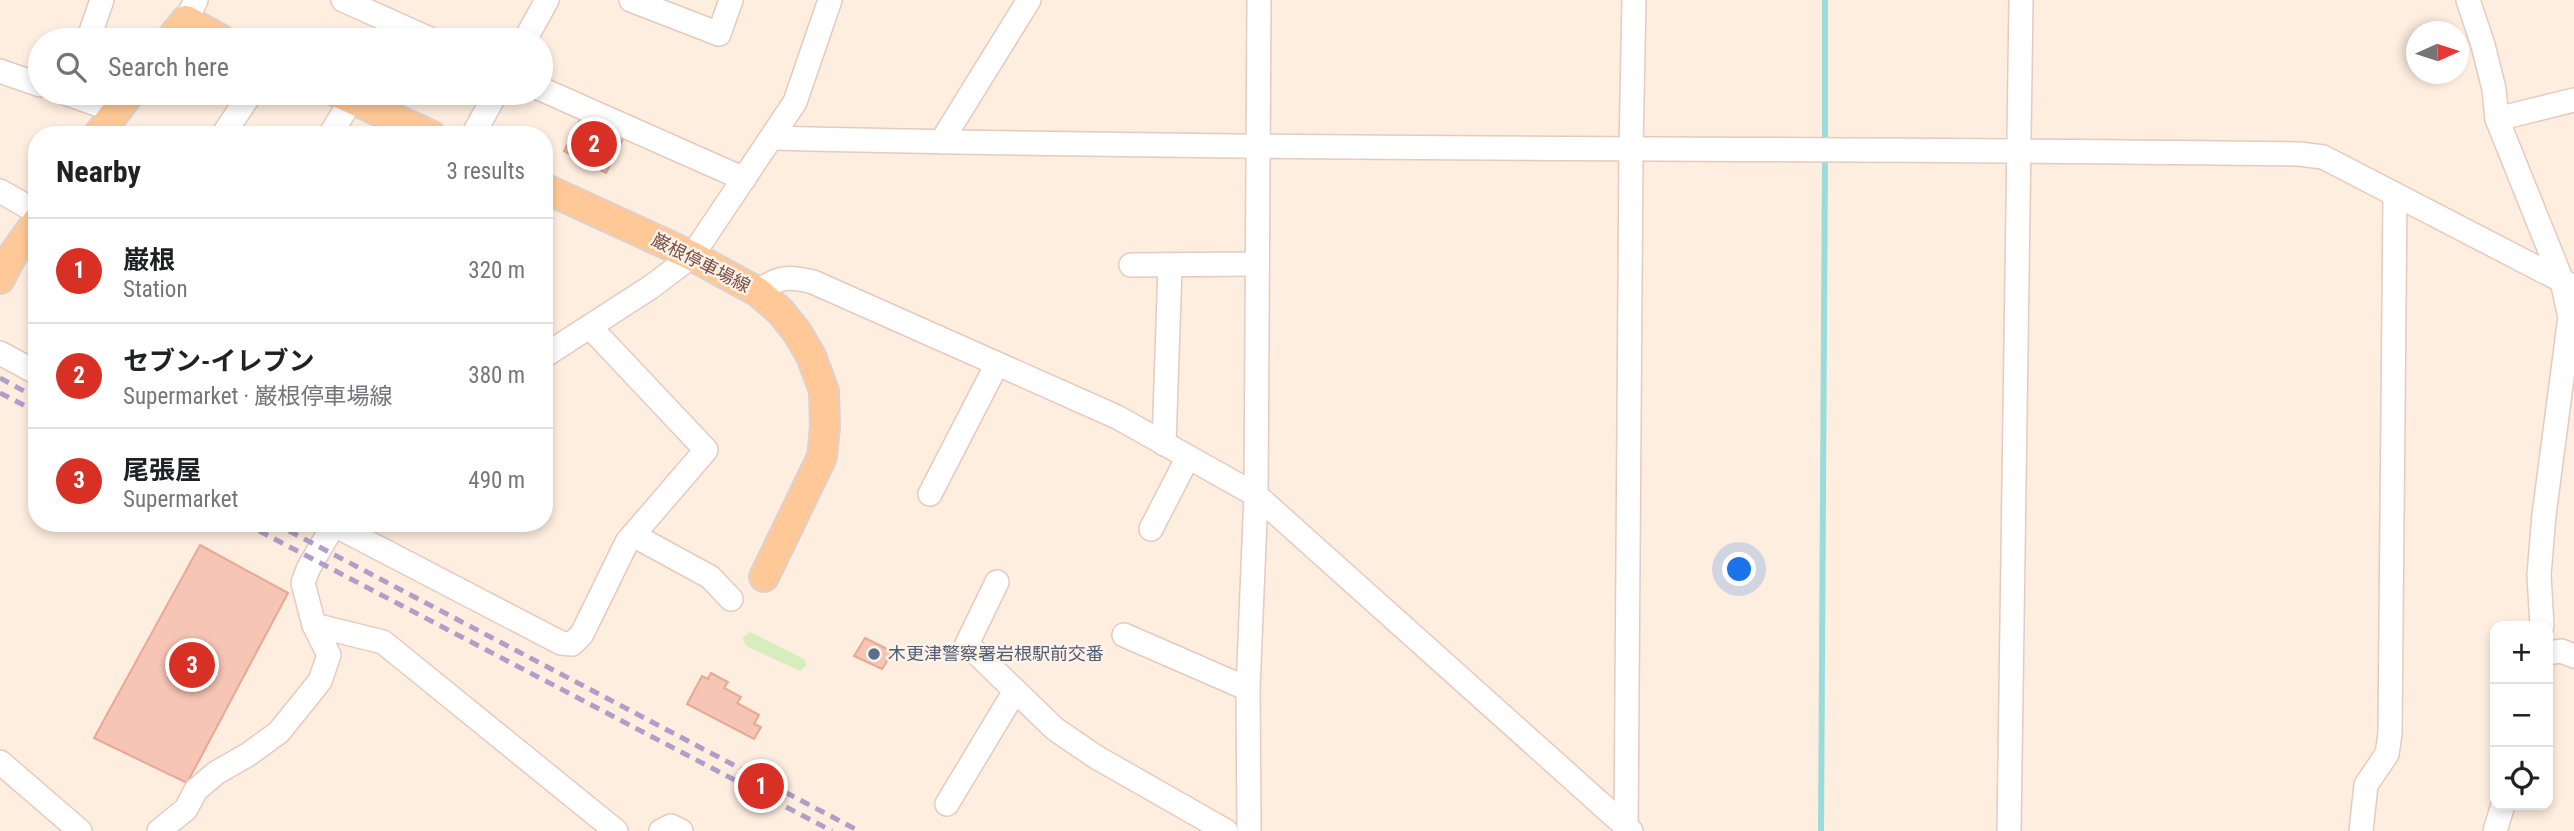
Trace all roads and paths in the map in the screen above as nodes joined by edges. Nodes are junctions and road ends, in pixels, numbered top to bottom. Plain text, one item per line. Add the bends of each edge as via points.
1 (102, 0) edge
2 (343, 0) edge
3 (548, 0) edge
4 (631, 0) edge
5 (731, 0) edge
6 (830, 0) edge
7 (1029, 0) edge
8 (1259, 0) edge
9 (1634, 0) edge
10 (2021, 0) edge
11 (2468, 0) edge
12 (92, 28) edge
13 (405, 28) edge
14 (532, 28) edge
15 (0, 71) edge
16 (28, 81) edge
17 (553, 94) edge
18 (2574, 100) edge
19 (121, 105) edge
20 (243, 105) edge
21 (342, 105) edge
22 (365, 105) edge
23 (489, 105) edge
24 (2497, 119) junction
25 (105, 126) edge
26 (229, 126) edge
27 (333, 126) edge
28 (410, 126) edge
29 (478, 126) edge
30 (772, 138) junction
31 (941, 142) junction
32 (1258, 145) junction
33 (1631, 150) junction
34 (2019, 150) junction
35 (744, 179) junction
36 (0, 191) edge
37 (553, 192) edge
38 (2395, 195) junction
39 (28, 207) edge
40 (28, 234) edge
41 (692, 256) junction
42 (1257, 264) junction
43 (1131, 265) dead end
44 (1170, 266) junction
45 (0, 279) edge
46 (2568, 284) edge
47 (758, 292) junction
48 (590, 327) junction
49 (553, 350) edge
50 (0, 353) edge
51 (997, 363) junction
52 (28, 368) edge
53 (1164, 444) junction
54 (1188, 457) junction
55 (930, 494) dead end
56 (1256, 495) junction
57 (1151, 529) dead end
58 (326, 532) edge
59 (343, 532) edge
60 (633, 535) junction
61 (764, 578) dead end
62 (997, 582) dead end
63 (731, 598) dead end
64 (2542, 621) edge
65 (314, 625) junction
66 (1124, 635) dead end
67 (2553, 652) edge
68 (2574, 656) edge
69 (1248, 689) junction
70 (1015, 691) junction
71 (0, 762) edge
72 (947, 804) dead end
73 (2501, 810) edge
74 (1628, 829) edge
75 (80, 831) edge
76 (159, 831) edge
77 (616, 831) edge
78 (661, 831) edge
79 (681, 831) edge
80 (1226, 831) edge
81 (1249, 831) edge
82 (2009, 831) edge
83 (2361, 831) edge
84 (2495, 831) edge

1 - 12 street
2 - 13 street
3 - 14 street
4 - 5 street via 719,34
6 - 30 street via 794,102
7 - 31 street
8 - 32 street
9 - 33 street
10 - 34 street
11 - 24 street via 2494,89
15 - 16 street
17 - 35 street
18 - 24 street
19 - 25 main road
20 - 26 street
21 - 27 street
22 - 28 main road
23 - 29 street
24 - 46 street
30 - 31 street
30 - 35 street
31 - 32 street
32 - 33 street
32 - 42 street
33 - 34 street
33 - 74 street
34 - 38 street via 2299,154 2323,157
34 - 82 street
35 - 41 street
36 - 39 street
37 - 41 main road, 巌根停車場線
38 - 46 street
38 - 83 street via 2390,734 2387,754 2366,785
40 - 45 main road
41 - 47 main road, 巌根停車場線
41 - 48 street
42 - 44 street
42 - 56 street
43 - 44 street
44 - 53 street
46 - 64 street via 2570,317 2539,575
47 - 51 street via 773,280 794,277 813,282
47 - 61 main road, 巌根停車場線 via 797,331 811,356 824,391 825,427 822,457
48 - 49 street
48 - 60 street via 706,450
50 - 52 street
51 - 53 street via 1117,417
51 - 55 street
53 - 54 street
54 - 56 street
54 - 57 street
56 - 69 street
56 - 74 street
58 - 65 street via 303,583
59 - 60 street via 561,643 572,644 582,634
60 - 63 street via 710,577
62 - 70 street via 967,644
65 - 76 street via 329,655 308,698 279,732 216,773 196,790 186,809
65 - 77 street via 383,642
66 - 69 street
67 - 68 street
69 - 81 street
70 - 72 street
70 - 80 street via 1055,730
71 - 75 street
73 - 84 street
78 - 79 street via 671,826

